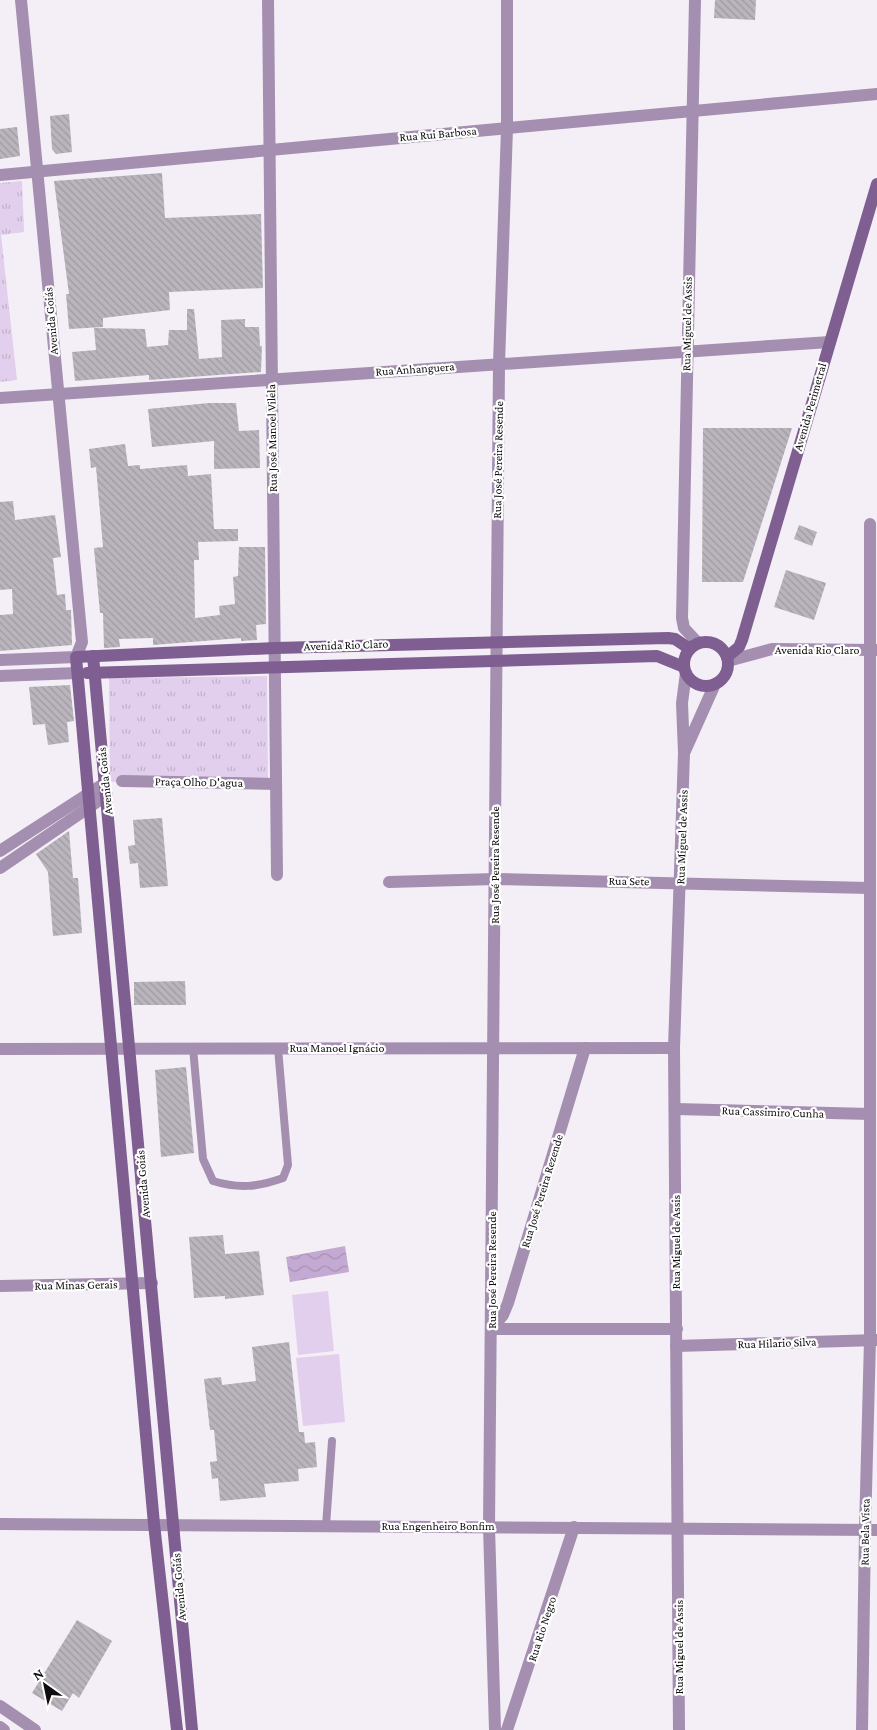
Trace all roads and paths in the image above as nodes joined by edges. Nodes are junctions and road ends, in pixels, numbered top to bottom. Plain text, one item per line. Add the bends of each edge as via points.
1 (21, 0) edge
2 (268, 0) edge
3 (507, 0) edge
4 (695, 0) edge
5 (877, 94) edge
6 (692, 109) junction
7 (507, 128) junction
8 (270, 149) junction
9 (38, 172) junction
10 (0, 175) edge
11 (877, 184) edge
12 (830, 342) junction
13 (687, 352) junction
14 (499, 364) junction
15 (272, 379) junction
16 (58, 393) junction
17 (0, 398) edge
18 (870, 524) dead end
19 (575, 640) junction
20 (496, 641) junction
21 (82, 642) junction
22 (694, 646) junction
23 (275, 648) junction
24 (873, 650) edge
25 (725, 655) junction
26 (93, 656) junction
27 (76, 657) junction
28 (575, 658) junction
29 (496, 659) junction
30 (0, 660) edge
31 (276, 666) junction
32 (685, 670) junction
33 (94, 672) junction
34 (77, 673) junction
35 (0, 676) edge
36 (715, 684) junction
37 (684, 753) junction
38 (122, 781) dead end
39 (276, 784) junction
40 (106, 789) junction
41 (88, 792) junction
42 (90, 805) junction
43 (0, 851) edge
44 (0, 868) edge
45 (277, 875) dead end
46 (495, 879) junction
47 (389, 882) dead end
48 (680, 882) junction
49 (869, 888) junction
50 (118, 926) junction
51 (100, 928) junction
52 (112, 1048) junction
53 (129, 1048) junction
54 (193, 1048) junction
55 (278, 1048) junction
56 (493, 1048) junction
57 (585, 1048) junction
58 (674, 1048) junction
59 (0, 1049) edge
60 (676, 1109) junction
61 (870, 1114) junction
62 (152, 1283) junction
63 (132, 1284) junction
64 (0, 1286) edge
65 (491, 1329) junction
66 (676, 1329) junction
67 (874, 1340) edge
68 (676, 1346) junction
69 (332, 1441) dead end
70 (0, 1524) edge
71 (154, 1524) junction
72 (173, 1524) junction
73 (326, 1526) junction
74 (489, 1527) junction
75 (574, 1527) junction
76 (679, 1528) junction
77 (871, 1530) edge
78 (0, 1706) edge
79 (0, 1727) edge
80 (4, 1730) edge
81 (35, 1730) edge
82 (177, 1730) edge
83 (192, 1730) edge
84 (494, 1730) edge
85 (507, 1730) edge
86 (678, 1730) edge
87 (862, 1730) edge

1 - 9 street, Avenida Goiás
2 - 8 street, Rua José Manoel Vilela
3 - 7 street, Rua José Pereira Resende
4 - 6 street, Rua Miguel de Assis
5 - 6 street, Rua Rui Barbosa
6 - 7 street, Rua Rui Barbosa
6 - 13 street, Rua Miguel de Assis
7 - 8 street, Rua Rui Barbosa
7 - 14 street, Rua José Pereira Resende
8 - 9 street, Rua Rui Barbosa
8 - 15 street, Rua José Manoel Vilela
9 - 10 street, Rua Rui Barbosa
9 - 16 street, Avenida Goiás
11 - 12 main road, Avenida Perimetral
12 - 13 street, Rua Anhanguera
12 - 25 main road, Avenida Perimetral via 739,647
13 - 14 street, Rua Anhanguera
13 - 22 street, Rua Miguel de Assis via 682,618
14 - 15 street, Rua Anhanguera
14 - 20 street, Rua José Pereira Resende
15 - 16 street, Rua Anhanguera
15 - 23 street, Rua José Manoel Vilela
16 - 17 street, Rua Anhanguera
16 - 21 street, Avenida Goiás
18 - 24 street, Rua Bela Vista
19 - 20 main road, Avenida Rio Claro
19 - 22 main road, Avenida Rio Claro via 674,639
19 - 28 main road
20 - 23 main road, Avenida Rio Claro
20 - 29 street, Rua José Pereira Resende
21 - 26 street
21 - 27 street, Avenida Goiás
22 - 25 main road via 710,642
22 - 32 main road via 685,656
23 - 26 main road, Avenida Rio Claro
23 - 31 street, Rua José Manoel Vilela
24 - 25 street, Avenida Rio Claro via 772,649
24 - 49 street, Rua Bela Vista
25 - 36 main road via 725,676
26 - 27 main road, Avenida Rio Claro
26 - 33 main road, Avenida Goiás
27 - 30 street, Avenida Rio Claro
27 - 34 main road, Avenida Goiás
28 - 29 main road, Avenida Rio Claro
28 - 32 main road, Avenida Rio Claro via 657,656
29 - 31 main road, Avenida Rio Claro
29 - 46 street, Rua José Pereira Resende
31 - 33 main road, Avenida Rio Claro
31 - 39 street, Rua José Manoel Vilela
32 - 36 main road via 695,683
32 - 37 street, Rua Miguel de Assis via 682,703
33 - 34 main road, Avenida Rio Claro
33 - 40 main road, Avenida Goiás
34 - 35 street, Avenida Rio Claro
34 - 41 main road, Avenida Goiás
36 - 37 street, Rua Miguel de Assis
37 - 48 street, Rua Miguel de Assis
38 - 39 street, Praça Olho D'agua
39 - 45 street, Rua José Manoel Vilela
40 - 41 street
40 - 42 street
40 - 50 main road, Avenida Goiás
41 - 42 main road, Avenida Goiás
41 - 43 street
42 - 44 street
42 - 51 main road, Avenida Goiás
46 - 47 street, Rua Sete
46 - 48 street, Rua Sete
46 - 56 street, Rua José Pereira Resende
48 - 49 street, Rua Sete
48 - 58 street, Rua Miguel de Assis
49 - 61 street, Rua Bela Vista
50 - 51 main road
50 - 53 main road, Avenida Goiás
51 - 52 main road, Avenida Goiás
52 - 53 street, Rua Manoel Ignácio
52 - 59 street, Rua Manoel Ignácio
52 - 63 main road, Avenida Goiás
53 - 54 street, Rua Manoel Ignácio
53 - 62 main road, Avenida Goiás
54 - 55 street, Rua Manoel Ignácio
54 - 55 lane via 203,1160 214,1182 232,1187 265,1185 284,1178 288,1165
55 - 56 street, Rua Manoel Ignácio
56 - 57 street, Rua Manoel Ignácio
56 - 65 street, Rua José Pereira Resende
57 - 58 street, Rua Manoel Ignácio
57 - 65 street, Rua José Pereira Rezende via 508,1303
58 - 60 street, Rua Miguel de Assis
60 - 61 street, Rua Cassimiro Cunha
60 - 66 street, Rua Miguel de Assis
61 - 67 street, Rua Bela Vista
62 - 63 street, Rua Minas Gerais
62 - 72 main road, Avenida Goiás
63 - 64 street, Rua Minas Gerais
63 - 71 main road, Avenida Goiás
65 - 66 street
65 - 74 street, Rua José Pereira Resende
66 - 68 street, Rua Miguel de Assis
67 - 68 street, Rua Hilario Silva
67 - 77 street, Rua Bela Vista
68 - 76 street, Rua Miguel de Assis
69 - 73 lane
70 - 71 street, Rua Engenheiro Bonfim
71 - 72 street, Rua Engenheiro Bonfim
71 - 82 main road, Avenida Goiás
72 - 73 street, Rua Engenheiro Bonfim
72 - 83 main road, Avenida Goiás
73 - 74 street, Rua Engenheiro Bonfim
74 - 75 street, Rua Engenheiro Bonfim
74 - 84 street, Rua José Pereira Resende
75 - 76 street, Rua Engenheiro Bonfim
75 - 85 street, Rua Rio Negro
76 - 77 street, Rua Engenheiro Bonfim
76 - 86 street, Rua Miguel de Assis
77 - 87 street, Rua Bela Vista
78 - 81 street
79 - 80 street

